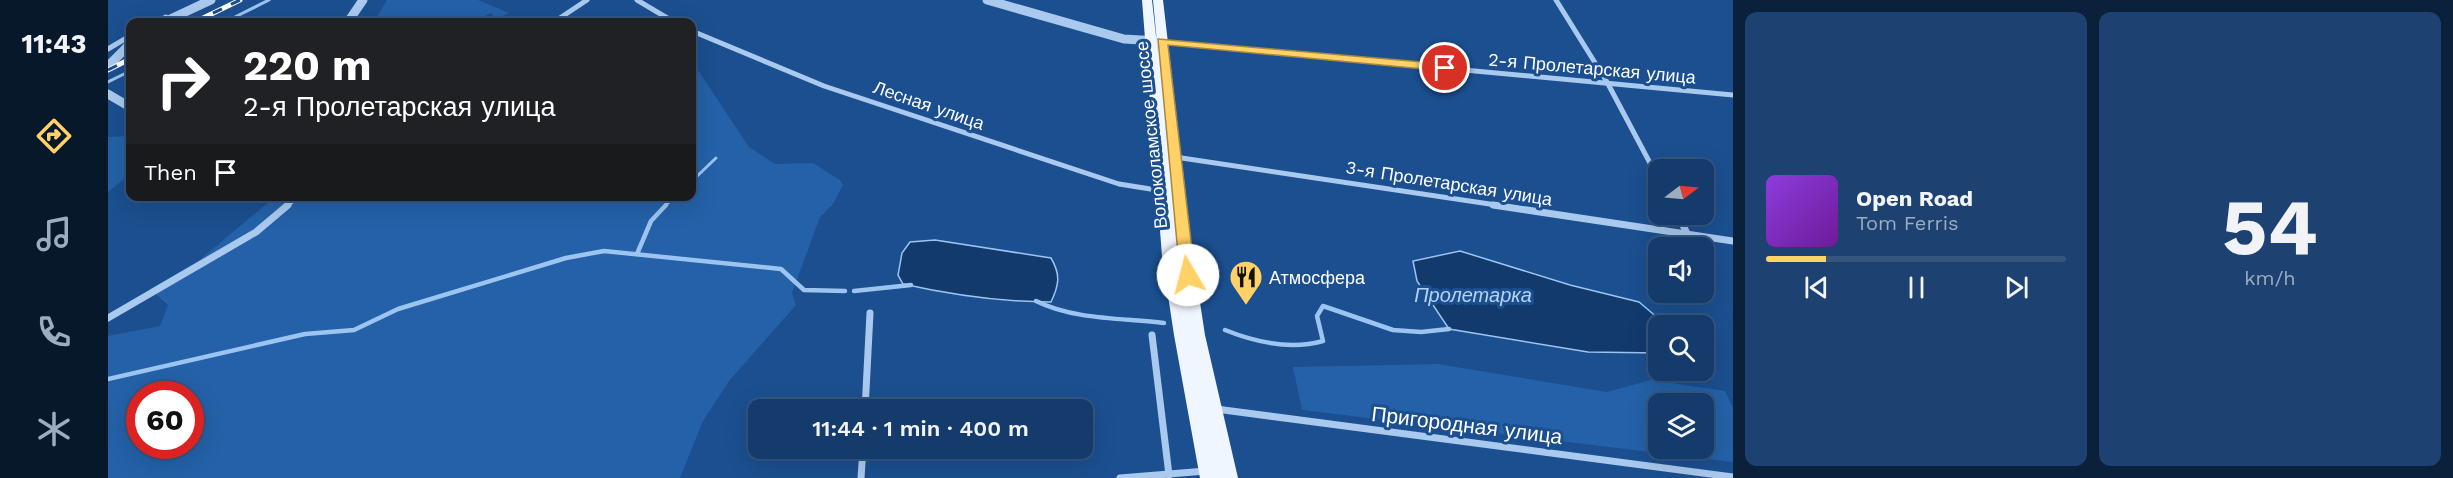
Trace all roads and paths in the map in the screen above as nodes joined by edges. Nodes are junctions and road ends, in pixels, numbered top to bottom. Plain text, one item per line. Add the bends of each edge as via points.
1 (202, 0) edge
2 (211, 0) edge
3 (363, 0) edge
4 (587, 0) edge
5 (638, 0) edge
6 (987, 0) edge
7 (1147, 0) edge
8 (1158, 0) edge
9 (1556, 0) edge
10 (164, 18) edge
11 (173, 18) edge
12 (351, 18) edge
13 (560, 18) edge
14 (667, 18) edge
15 (696, 33) edge
16 (126, 38) edge
17 (1156, 41) junction
18 (126, 48) edge
19 (108, 49) edge
20 (108, 66) edge
21 (1607, 82) junction
22 (1733, 95) edge
23 (112, 98) edge
24 (126, 105) edge
25 (1167, 156) junction
26 (1648, 159) edge
27 (1163, 191) junction
28 (292, 201) edge
29 (1683, 225) edge
30 (1688, 235) junction
31 (1733, 241) edge
32 (870, 313) dead end
33 (108, 318) edge
34 (1152, 335) dead end
35 (866, 399) edge
36 (1205, 409) junction
37 (862, 459) edge
38 (1169, 475) junction
39 (1218, 475) edge
40 (1733, 477) edge
41 (861, 478) edge
42 (1120, 478) edge

1 - 10 street
2 - 11 street
3 - 12 street
4 - 13 street
5 - 14 street
6 - 17 street via 1124,39
7 - 17 main road, Волоколамское шоссе
8 - 17 main road, Волоколамское шоссе
9 - 21 street
15 - 27 street, Лесная улица via 835,90 1119,184
16 - 19 street
17 - 21 street, 2-я Пролетарская улица
17 - 25 main road, Волоколамское шоссе
18 - 20 street
21 - 22 street, 2-я Пролетарская улица
21 - 26 street
23 - 24 street
25 - 27 main road, Волоколамское шоссе
25 - 30 street, 3-я Пролетарская улица
25 - 36 main road, Волоколамское шоссе
27 - 36 main road, Волоколамское шоссе via 1182,335
28 - 33 street via 256,232
29 - 30 street
30 - 31 street, 3-я Пролетарская улица
32 - 35 street
34 - 38 street
36 - 39 main road, Волоколамское шоссе
36 - 40 street, Пригородная улица
37 - 41 street
38 - 39 street
38 - 42 street

